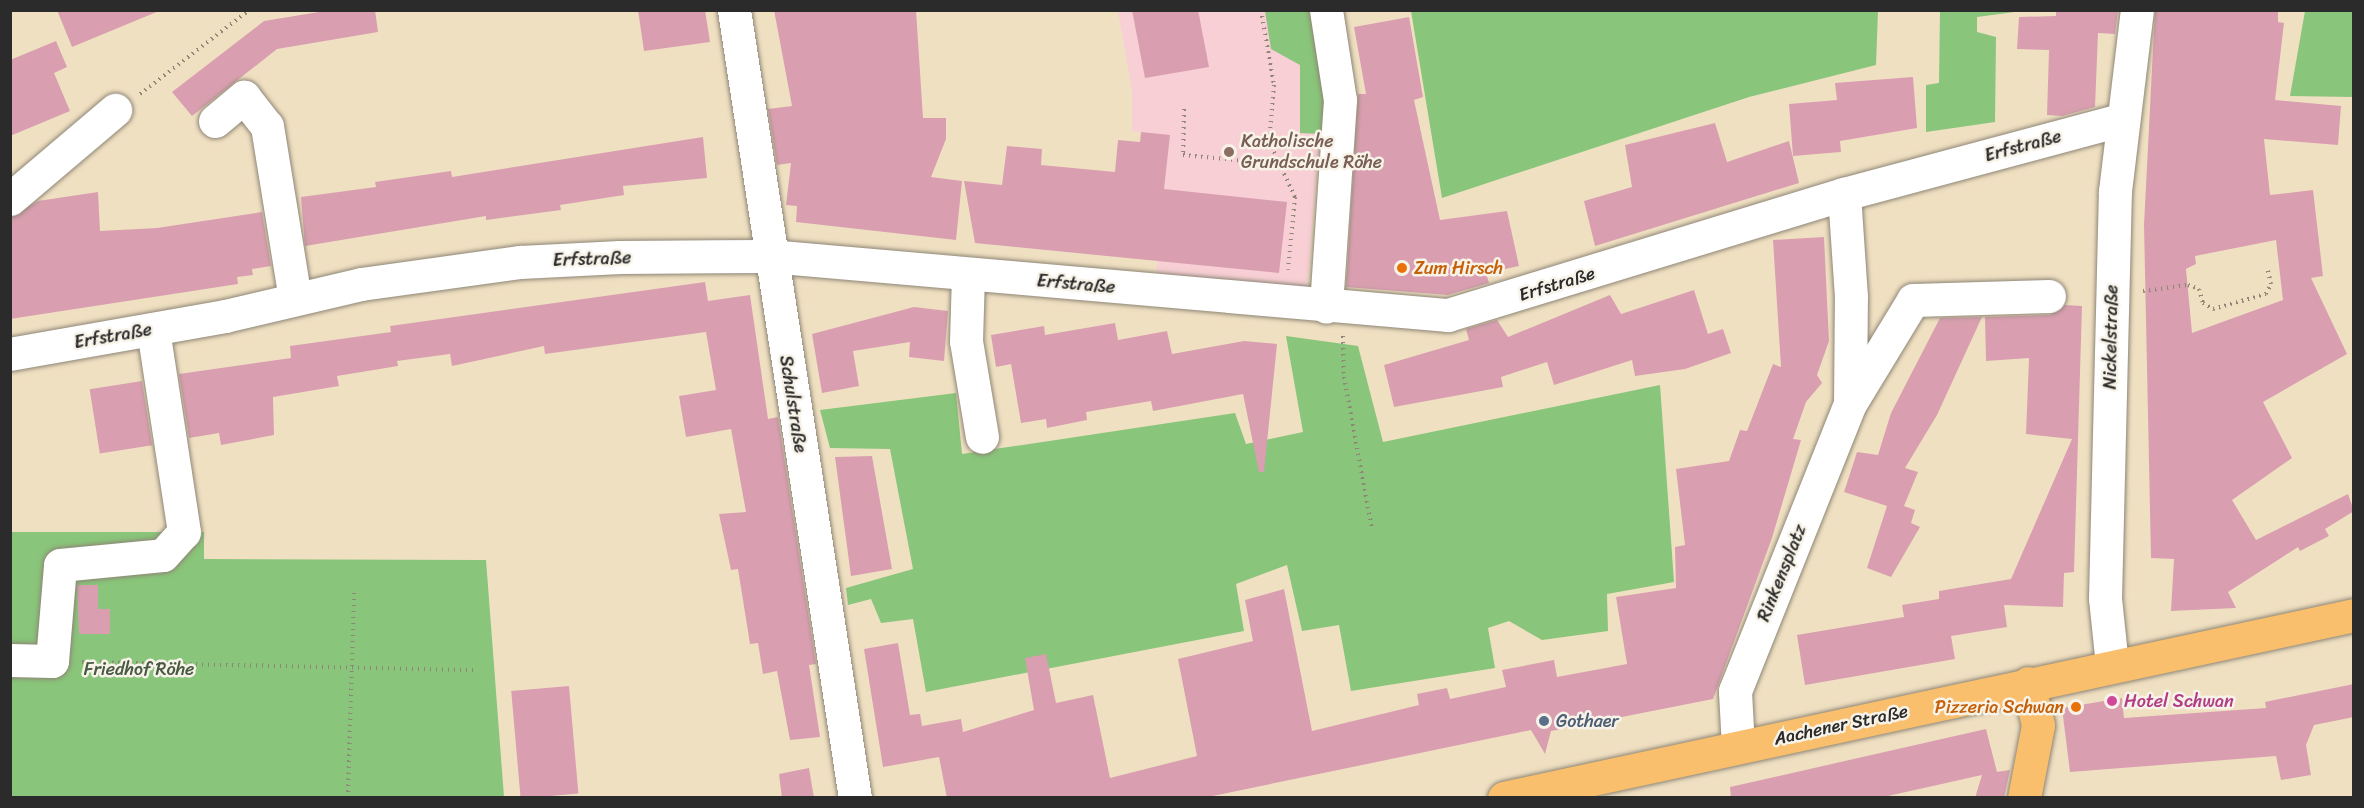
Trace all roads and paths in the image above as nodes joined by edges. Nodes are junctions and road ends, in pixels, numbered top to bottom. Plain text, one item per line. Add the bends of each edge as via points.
1 (249, 10) edge
2 (734, 10) edge
3 (1261, 10) edge
4 (1326, 10) edge
5 (2137, 10) edge
6 (161, 80) dead end
7 (1184, 109) dead end
8 (116, 110) dead end
9 (2123, 119) junction
10 (215, 121) dead end
11 (1280, 164) junction
12 (1844, 194) junction
13 (10, 200) edge
14 (769, 256) junction
15 (2267, 267) dead end
16 (968, 274) junction
17 (2112, 292) junction
18 (2049, 296) dead end
19 (295, 298) junction
20 (1285, 304) junction
21 (1335, 308) junction
22 (153, 330) junction
23 (10, 354) edge
24 (1850, 403) junction
25 (982, 437) dead end
26 (1372, 529) dead end
27 (354, 590) dead end
28 (2354, 615) edge
29 (10, 660) edge
30 (52, 661) junction
31 (2112, 665) junction
32 (352, 668) junction
33 (478, 670) dead end
34 (2028, 683) junction
35 (1738, 747) junction
36 (1549, 793) edge
37 (348, 798) edge
38 (855, 798) edge
39 (1504, 798) edge
40 (2024, 798) edge

1 - 6 path
2 - 14 street, Schulstraße
3 - 11 path via 1274,85 1269,141
4 - 21 street via 1340,100
5 - 9 street, Nickelstraße
7 - 11 path via 1183,155
8 - 13 street
9 - 12 street, Erfstraße
9 - 17 street, Nickelstraße
10 - 19 street via 244,97 267,126
11 - 20 path via 1295,197
12 - 21 street, Erfstraße via 1467,312
12 - 24 street, Rinkensplatz
14 - 16 street, Erfstraße
14 - 19 street, Erfstraße via 520,262
14 - 38 street, Schulstraße
15 - 17 path via 2271,284 2266,294 2213,309 2188,285
16 - 20 street, Erfstraße
16 - 25 street via 966,341
17 - 31 street, Nickelstraße via 2105,598
18 - 24 street, Rinkensplatz via 1913,300
19 - 22 street, Erfstraße
20 - 21 street, Erfstraße
21 - 26 path
22 - 23 street, Erfstraße
22 - 30 street via 184,532 163,555 60,565
24 - 35 street, Rinkensplatz via 1735,691
27 - 32 path
28 - 31 main road, Aachener Straße
29 - 30 street
30 - 32 path
31 - 34 main road, Aachener Straße
32 - 33 path
32 - 37 path
34 - 35 main road, Aachener Straße
34 - 40 main road via 2038,725
35 - 36 main road, Aachener Straße
36 - 39 main road, Aachener Straße

